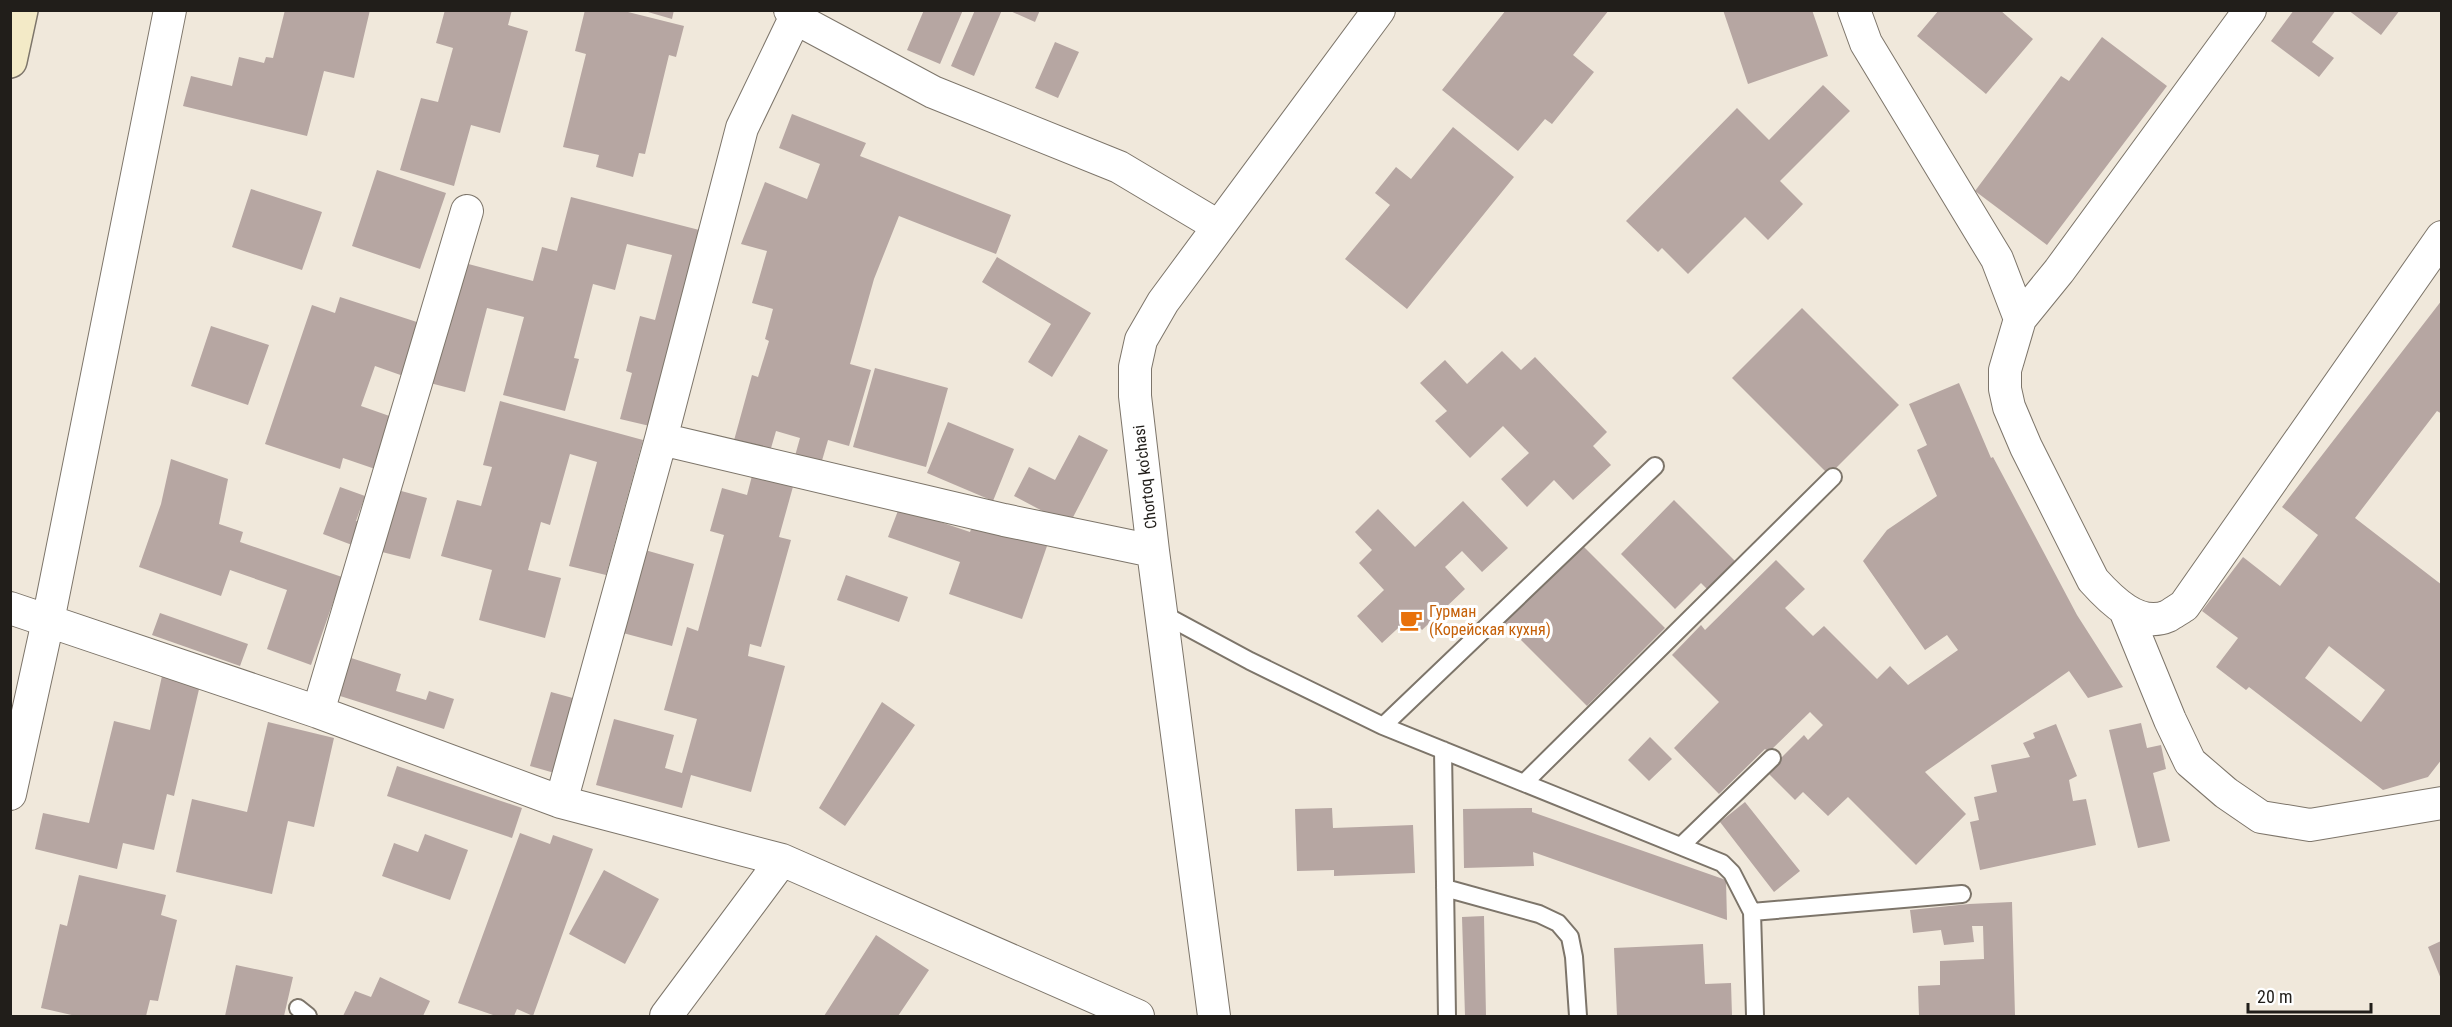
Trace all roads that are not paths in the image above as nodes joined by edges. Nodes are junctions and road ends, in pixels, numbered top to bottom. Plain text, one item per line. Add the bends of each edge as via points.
1 (21, 10) edge
2 (170, 10) edge
3 (1379, 10) edge
4 (1854, 10) edge
5 (2250, 10) edge
6 (792, 14) edge
7 (10, 61) edge
8 (467, 211) dead end
9 (1218, 226) junction
10 (2442, 237) edge
11 (2020, 319) junction
12 (661, 438) junction
13 (1655, 466) dead end
14 (1833, 477) dead end
15 (1153, 551) junction
16 (10, 608) edge
17 (2125, 610) junction
18 (1161, 613) junction
19 (48, 621) junction
20 (318, 712) junction
21 (1383, 726) junction
22 (1443, 750) junction
23 (1772, 758) dead end
24 (1524, 783) junction
25 (10, 794) edge
26 (561, 802) junction
27 (2442, 803) edge
28 (1682, 845) junction
29 (782, 860) junction
30 (1445, 888) junction
31 (1962, 894) dead end
32 (1752, 912) junction
33 (666, 1017) edge
34 (1138, 1017) edge
35 (1215, 1017) edge
36 (1447, 1017) edge
37 (1578, 1017) edge
38 (1755, 1017) edge

1 - 7 street
2 - 19 street
3 - 9 street, Chortoq ko'chasi
4 - 11 street via 1866,43 1997,259
5 - 11 street via 2060,271
6 - 9 street via 933,92 1119,167
6 - 12 street via 742,128
8 - 20 street
9 - 15 street, Chortoq ko'chasi via 1162,302 1141,340 1135,367
10 - 17 street via 2184,606 2167,617 2146,619
11 - 17 street via 2005,370 2009,407 2093,580
12 - 15 street via 1004,520
12 - 26 street
13 - 21 lane
14 - 24 lane
15 - 18 street, Chortoq ko'chasi
16 - 19 street
17 - 27 street via 2190,762 2261,817 2310,825
18 - 21 lane
18 - 35 street, Chortoq ko'chasi
19 - 20 street
19 - 25 street
20 - 26 street
21 - 22 lane
22 - 24 lane
22 - 30 lane
23 - 28 lane
24 - 28 lane
26 - 29 street
28 - 32 lane via 1722,863 1732,873
29 - 33 street
29 - 34 street
30 - 36 lane
30 - 37 lane via 1558,923 1570,937
31 - 32 lane
32 - 38 lane

